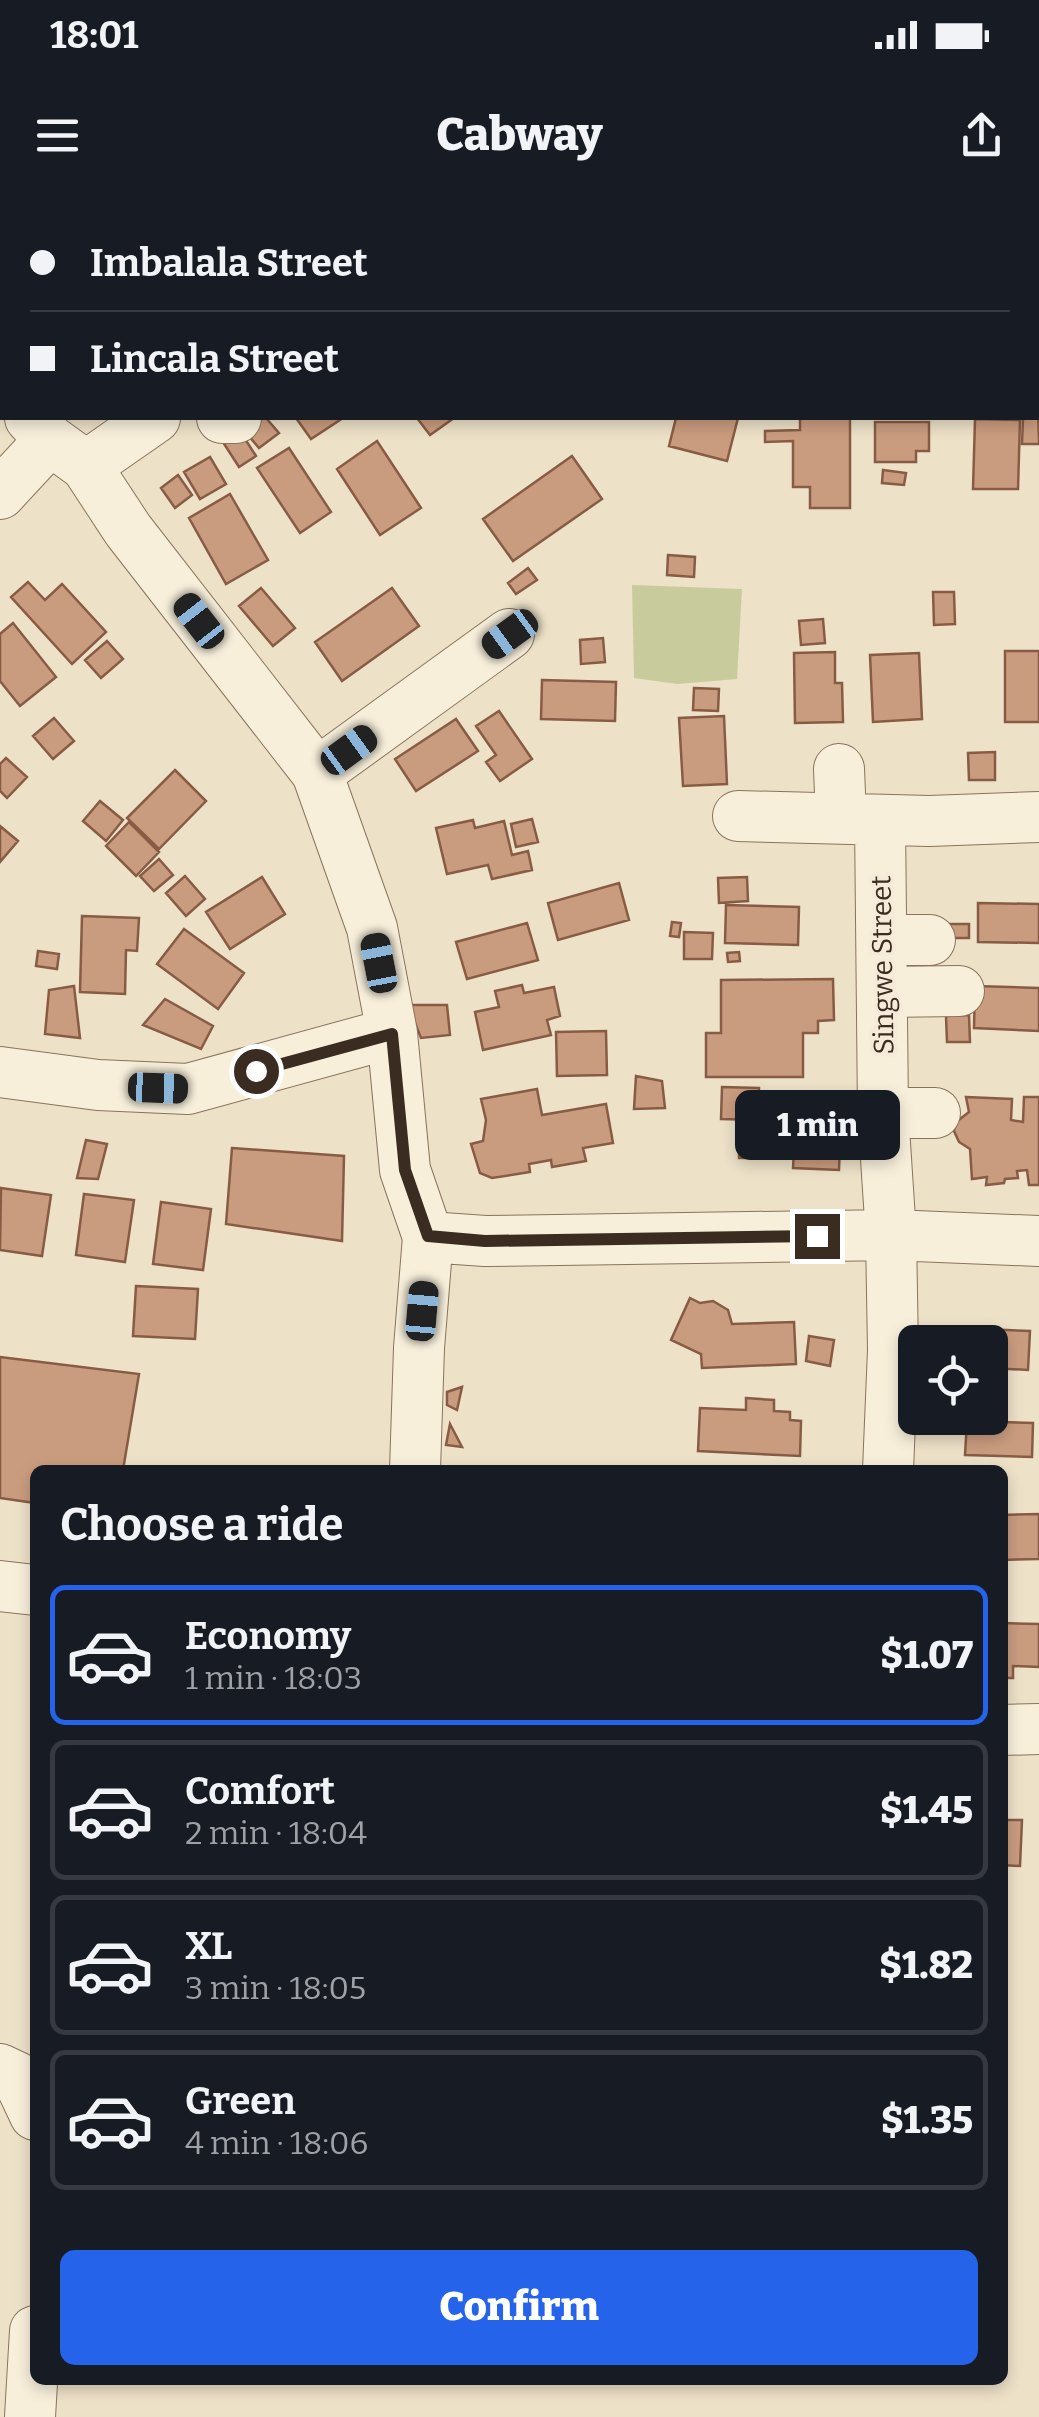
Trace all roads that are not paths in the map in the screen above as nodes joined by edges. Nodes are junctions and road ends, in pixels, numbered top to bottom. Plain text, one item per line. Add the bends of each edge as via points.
1 (142, 420) edge
2 (0, 425) edge
3 (44, 435) edge
4 (0, 494) edge
5 (510, 634) dead end
6 (839, 769) dead end
7 (317, 773) junction
8 (738, 816) dead end
9 (1039, 817) edge
10 (861, 819) junction
11 (958, 991) dead end
12 (883, 992) junction
13 (392, 1034) junction
14 (0, 1072) edge
15 (883, 1113) junction
16 (935, 1113) dead end
17 (428, 1236) junction
18 (891, 1236) junction
19 (1039, 1241) edge
20 (415, 1465) edge
21 (888, 1465) edge
22 (0, 1586) edge
23 (30, 1589) edge
24 (1039, 1729) edge
25 (1008, 1730) edge
26 (0, 2070) edge
27 (30, 2104) edge
28 (32, 2385) edge
29 (30, 2417) edge

1 - 3 street
2 - 3 street
3 - 4 street
3 - 7 street via 128,530
5 - 7 street
6 - 10 street, Singwe Street
7 - 13 street via 372,928
8 - 10 street
9 - 10 street via 929,800
10 - 12 street, Singwe Street via 907,940
11 - 12 street
12 - 15 street, Singwe Street
13 - 14 street via 188,1089
13 - 17 street via 405,1170
15 - 16 street
15 - 18 street, Singwe Street
17 - 18 street
17 - 20 street
18 - 19 street
18 - 21 street, Singwe Street
22 - 23 street
24 - 25 street
26 - 27 street via 17,2077
28 - 29 street

